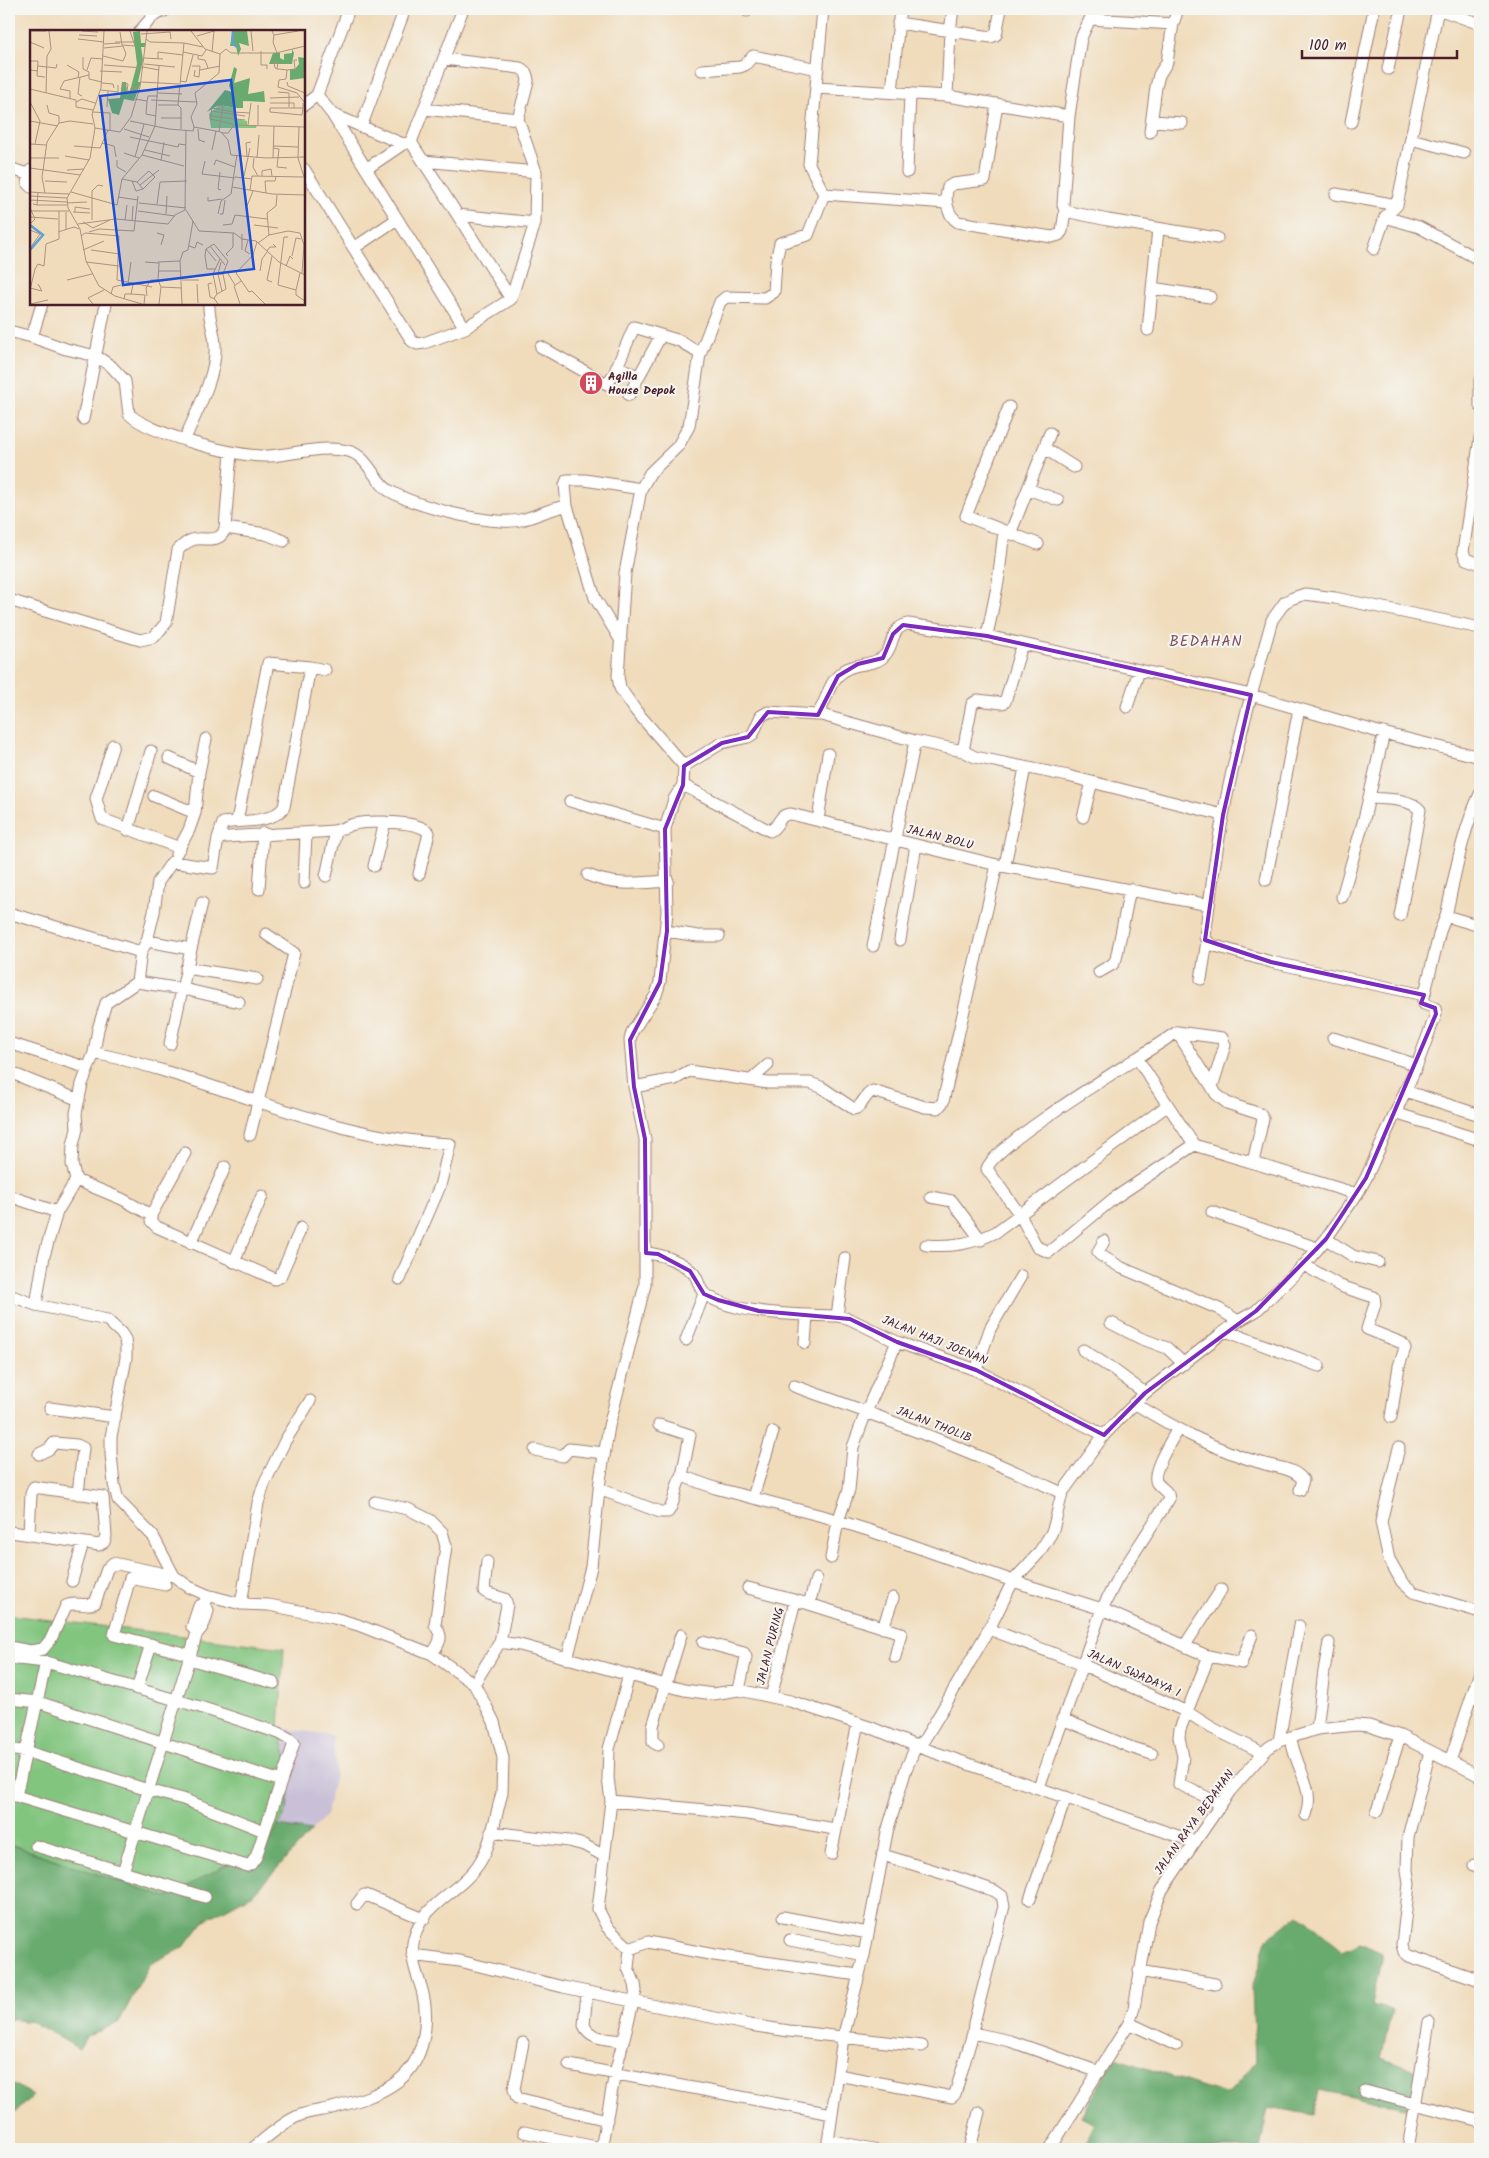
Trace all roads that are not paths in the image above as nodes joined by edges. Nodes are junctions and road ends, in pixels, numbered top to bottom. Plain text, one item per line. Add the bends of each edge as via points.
1 (168, 9) edge
2 (349, 9) edge
3 (405, 9) edge
4 (463, 9) edge
5 (823, 9) edge
6 (900, 9) edge
7 (953, 9) edge
8 (1001, 9) edge
9 (1178, 9) edge
10 (1374, 9) edge
11 (1401, 9) edge
12 (1438, 9) edge
13 (1088, 14) edge
14 (898, 23) junction
15 (1173, 24) junction
16 (1480, 24) edge
17 (141, 30) edge
18 (950, 31) junction
19 (444, 59) junction
20 (1388, 69) dead end
21 (702, 70) dead end
22 (818, 70) junction
23 (817, 88) junction
24 (892, 92) junction
25 (317, 94) junction
26 (910, 94) junction
27 (947, 96) junction
28 (305, 104) edge
29 (997, 104) junction
30 (424, 109) junction
31 (332, 114) junction
32 (1069, 116) junction
33 (518, 119) junction
34 (1351, 122) dead end
35 (1182, 123) dead end
36 (361, 127) junction
37 (1411, 139) junction
38 (407, 143) junction
39 (1464, 153) dead end
40 (424, 161) junction
41 (9, 168) edge
42 (366, 169) junction
43 (305, 171) edge
44 (29, 172) edge
45 (536, 172) junction
46 (907, 172) dead end
47 (30, 186) edge
48 (824, 194) junction
49 (1336, 194) dead end
50 (947, 203) junction
51 (1397, 205) junction
52 (1065, 211) junction
53 (458, 215) junction
54 (1385, 217) junction
55 (397, 219) junction
56 (535, 224) junction
57 (1158, 229) junction
58 (1217, 238) dead end
59 (354, 248) junction
60 (1374, 249) dead end
61 (1480, 260) edge
62 (1152, 288) junction
63 (1210, 297) dead end
64 (511, 299) junction
65 (42, 305) edge
66 (106, 305) edge
67 (209, 305) edge
68 (465, 328) junction
69 (1148, 330) dead end
70 (9, 331) edge
71 (661, 335) junction
72 (32, 336) junction
73 (541, 347) dead end
74 (700, 354) junction
75 (96, 356) junction
76 (617, 366) junction
77 (639, 377) junction
78 (1480, 381) edge
79 (629, 395) dead end
80 (1480, 406) edge
81 (1009, 407) dead end
82 (83, 419) dead end
83 (1050, 433) dead end
84 (1480, 438) edge
85 (185, 439) junction
86 (1044, 448) junction
87 (232, 452) junction
88 (1074, 467) dead end
89 (641, 488) junction
90 (1028, 490) junction
91 (1058, 500) dead end
92 (567, 506) junction
93 (225, 528) junction
94 (1007, 532) junction
95 (284, 541) dead end
96 (1038, 544) dead end
97 (1480, 564) edge
98 (9, 600) edge
99 (1480, 628) edge
100 (987, 636) junction
101 (622, 641) junction
102 (1022, 645) junction
103 (310, 667) junction
104 (325, 670) dead end
105 (1139, 670) junction
106 (1251, 695) junction
107 (1127, 707) dead end
108 (1299, 709) junction
109 (818, 714) junction
110 (1384, 733) junction
111 (206, 739) dead end
112 (915, 741) junction
113 (113, 745) dead end
114 (151, 751) dead end
115 (963, 752) junction
116 (828, 754) dead end
117 (1480, 757) edge
118 (168, 758) dead end
119 (684, 766) junction
120 (1025, 768) junction
121 (199, 772) junction
122 (1092, 782) junction
123 (683, 786) junction
124 (1480, 794) edge
125 (154, 796) dead end
126 (1369, 798) junction
127 (570, 801) dead end
128 (194, 813) junction
129 (1223, 816) junction
130 (1083, 817) dead end
131 (818, 820) junction
132 (237, 821) junction
133 (385, 822) junction
134 (665, 828) junction
135 (128, 830) junction
136 (336, 831) junction
137 (306, 832) junction
138 (263, 833) junction
139 (218, 838) junction
140 (894, 840) junction
141 (916, 845) junction
142 (180, 848) junction
143 (172, 862) junction
144 (1001, 865) junction
145 (374, 866) dead end
146 (419, 874) dead end
147 (588, 875) dead end
148 (326, 876) dead end
149 (1266, 880) dead end
150 (668, 881) junction
151 (304, 883) dead end
152 (259, 889) dead end
153 (1130, 889) junction
154 (1342, 897) dead end
155 (202, 903) dead end
156 (1209, 905) junction
157 (9, 913) edge
158 (1400, 916) dead end
159 (1446, 916) junction
160 (1480, 926) edge
161 (667, 931) junction
162 (266, 934) dead end
163 (719, 936) dead end
164 (900, 940) dead end
165 (147, 941) junction
166 (1207, 941) junction
167 (873, 946) dead end
168 (191, 949) junction
169 (141, 952) junction
170 (186, 968) junction
171 (1098, 972) dead end
172 (257, 979) dead end
173 (1201, 979) dead end
174 (137, 982) junction
175 (183, 989) junction
176 (1424, 995) junction
177 (239, 1002) dead end
178 (1177, 1032) junction
179 (1333, 1038) dead end
180 (9, 1043) edge
181 (170, 1044) dead end
182 (94, 1053) junction
183 (1137, 1058) junction
184 (768, 1065) dead end
185 (1417, 1065) junction
186 (88, 1068) junction
187 (9, 1072) edge
188 (751, 1080) junction
189 (1212, 1086) junction
190 (634, 1087) junction
191 (1405, 1091) junction
192 (79, 1100) junction
193 (257, 1102) junction
194 (1168, 1105) junction
195 (1395, 1113) junction
196 (1480, 1115) edge
197 (250, 1135) dead end
198 (1480, 1140) edge
199 (1194, 1145) junction
200 (185, 1153) dead end
201 (1253, 1162) junction
202 (225, 1167) dead end
203 (76, 1180) junction
204 (1357, 1194) junction
205 (9, 1196) edge
206 (262, 1196) dead end
207 (932, 1197) dead end
208 (57, 1212) junction
209 (1212, 1212) dead end
210 (151, 1215) junction
211 (1020, 1215) junction
212 (301, 1228) dead end
213 (1326, 1239) junction
214 (981, 1240) junction
215 (1104, 1241) dead end
216 (191, 1243) junction
217 (926, 1245) dead end
218 (1317, 1248) junction
219 (646, 1253) junction
220 (846, 1258) dead end
221 (234, 1262) junction
222 (1378, 1262) dead end
223 (1304, 1265) junction
224 (1022, 1276) dead end
225 (400, 1279) dead end
226 (704, 1294) junction
227 (9, 1295) edge
228 (36, 1305) junction
229 (808, 1314) junction
230 (837, 1316) junction
231 (1238, 1321) junction
232 (1111, 1323) dead end
233 (1226, 1331) junction
234 (686, 1340) dead end
235 (897, 1342) junction
236 (805, 1343) dead end
237 (1083, 1350) dead end
238 (1184, 1364) junction
239 (1319, 1366) dead end
240 (976, 1370) junction
241 (794, 1386) dead end
242 (1145, 1393) junction
243 (310, 1401) dead end
244 (1134, 1403) junction
245 (50, 1408) dead end
246 (866, 1412) junction
247 (1391, 1416) dead end
248 (115, 1417) junction
249 (659, 1425) dead end
250 (1178, 1430) junction
251 (773, 1432) dead end
252 (1104, 1435) junction
253 (1399, 1448) dead end
254 (535, 1450) dead end
255 (604, 1453) junction
256 (39, 1454) dead end
257 (682, 1476) junction
258 (599, 1489) junction
259 (1300, 1490) dead end
260 (1062, 1493) junction
261 (78, 1494) junction
262 (753, 1497) junction
263 (118, 1500) junction
264 (375, 1502) dead end
265 (105, 1508) junction
266 (838, 1520) junction
267 (11, 1532) dead end
268 (29, 1533) junction
269 (82, 1543) junction
270 (831, 1558) dead end
271 (487, 1562) dead end
272 (174, 1576) junction
273 (816, 1580) dead end
274 (72, 1581) dead end
275 (1013, 1581) junction
276 (165, 1585) dead end
277 (748, 1588) dead end
278 (1221, 1590) dead end
279 (893, 1598) dead end
280 (206, 1599) junction
281 (795, 1601) junction
282 (241, 1604) junction
283 (809, 1604) junction
284 (1102, 1609) junction
285 (1480, 1612) edge
286 (1299, 1626) dead end
287 (883, 1628) junction
288 (989, 1628) junction
289 (1252, 1634) dead end
290 (681, 1635) dead end
291 (500, 1642) junction
292 (703, 1642) dead end
293 (1329, 1643) dead end
294 (151, 1644) junction
295 (1185, 1645) junction
296 (9, 1647) edge
297 (432, 1654) junction
298 (1209, 1656) junction
299 (190, 1657) junction
300 (9, 1658) edge
301 (895, 1658) dead end
302 (567, 1659) junction
303 (46, 1662) junction
304 (1081, 1664) junction
305 (1480, 1672) edge
306 (629, 1675) junction
307 (274, 1683) dead end
308 (474, 1684) junction
309 (667, 1685) junction
310 (137, 1690) junction
311 (739, 1690) junction
312 (772, 1696) junction
313 (9, 1699) edge
314 (176, 1701) junction
315 (38, 1702) junction
316 (1187, 1712) junction
317 (1062, 1719) junction
318 (858, 1724) junction
319 (1317, 1729) junction
320 (1400, 1736) junction
321 (1284, 1739) junction
322 (163, 1742) junction
323 (658, 1745) dead end
324 (916, 1746) junction
325 (9, 1749) edge
326 (1430, 1751) junction
327 (28, 1752) junction
328 (1263, 1753) junction
329 (1152, 1754) dead end
330 (1450, 1761) junction
331 (1480, 1776) edge
332 (281, 1781) junction
333 (1039, 1786) junction
334 (148, 1790) junction
335 (12, 1795) edge
336 (1066, 1798) junction
337 (611, 1801) junction
338 (1221, 1804) junction
339 (1377, 1811) dead end
340 (1306, 1815) dead end
341 (835, 1829) junction
342 (264, 1830) junction
343 (491, 1832) junction
344 (135, 1833) junction
345 (1195, 1842) junction
346 (36, 1846) dead end
347 (831, 1854) dead end
348 (883, 1855) junction
349 (604, 1856) junction
350 (123, 1872) junction
351 (205, 1897) dead end
352 (1030, 1899) dead end
353 (357, 1904) dead end
354 (783, 1917) dead end
355 (424, 1919) junction
356 (868, 1933) junction
357 (790, 1940) dead end
358 (630, 1949) junction
359 (412, 1955) junction
360 (864, 1955) junction
361 (1139, 1971) junction
362 (858, 1975) junction
363 (1480, 1980) edge
364 (1215, 1984) dead end
365 (587, 1992) junction
366 (632, 2002) junction
367 (1428, 2022) dead end
368 (1129, 2023) junction
369 (973, 2033) junction
370 (844, 2038) junction
371 (623, 2041) junction
372 (522, 2043) dead end
373 (1176, 2045) dead end
374 (922, 2046) dead end
375 (569, 2065) dead end
376 (1099, 2072) junction
377 (615, 2073) junction
378 (838, 2075) junction
379 (1365, 2090) dead end
380 (1417, 2103) junction
381 (979, 2112) dead end
382 (832, 2114) junction
383 (606, 2120) junction
384 (1480, 2121) edge
385 (524, 2132) dead end
386 (827, 2144) edge
387 (601, 2148) edge
388 (252, 2149) edge
389 (873, 2149) edge
390 (970, 2149) edge
391 (1050, 2149) edge
392 (1408, 2149) edge

1 - 17 street via 154,16
2 - 25 street
3 - 36 street
4 - 19 street
5 - 22 street
6 - 14 street
7 - 18 street
8 - 18 street via 996,35
9 - 15 street
10 - 34 street
11 - 20 street
12 - 16 street
12 - 37 street
13 - 15 street
13 - 32 street
14 - 18 street
14 - 24 street
15 - 35 street via 1166,62 1156,87 1152,126
18 - 27 street
19 - 30 street
19 - 33 street via 520,68 526,72 528,81
21 - 22 street via 740,67 754,56
22 - 23 street
23 - 24 street
23 - 48 street via 809,164
24 - 26 street
25 - 28 street
25 - 31 street
26 - 27 street
26 - 46 street
27 - 29 street
29 - 32 street
29 - 50 street via 985,180 948,187
30 - 33 street
30 - 38 street
31 - 36 street
31 - 42 street
32 - 52 street via 1062,199
33 - 45 street
36 - 38 street
37 - 39 street
37 - 51 street
38 - 40 street
38 - 42 street
40 - 45 street
40 - 53 street
41 - 44 street
42 - 55 street
43 - 59 street
44 - 47 street
45 - 56 street
48 - 50 street
48 - 74 street via 808,235 780,243 774,292 765,298 723,299
49 - 51 street
50 - 52 street via 948,211 958,222 1052,237 1062,231
51 - 54 street
52 - 57 street
53 - 56 street
53 - 64 street
54 - 60 street
54 - 61 street via 1419,227
55 - 59 street
55 - 68 street
56 - 64 street
57 - 58 street
57 - 62 street
59 - 68 street via 412,341 424,343
62 - 63 street
62 - 69 street
64 - 68 street
65 - 72 street
66 - 75 street
67 - 85 street via 215,345 214,365
70 - 72 street
71 - 74 street via 680,341
71 - 76 street via 634,327
71 - 77 street
72 - 75 street
73 - 76 street via 607,384
74 - 89 street via 689,426 678,446 650,473
75 - 82 street
75 - 85 street via 125,381 127,410 132,417
76 - 77 street
77 - 79 street
78 - 80 street
81 - 94 street via 966,516
83 - 86 street
84 - 97 street via 1464,552 1466,559
85 - 87 street
86 - 88 street
86 - 90 street
87 - 92 street via 268,456 320,450 350,451 393,492 444,511 493,521 519,520
87 - 93 street
89 - 92 street via 566,480
89 - 101 street via 625,573
90 - 91 street
90 - 94 street
92 - 101 street via 595,598
93 - 95 street via 266,534
93 - 98 street via 214,539 190,540 178,550 166,623 154,637 140,640
94 - 96 street
94 - 100 street
99 - 106 street via 1305,594 1285,602 1272,620
100 - 102 street
100 - 109 street via 903,625 893,634 883,658 848,668 838,676 827,690
101 - 119 street via 617,682 636,711
102 - 105 street
102 - 115 street via 1005,702 978,700 972,704
103 - 104 street
103 - 132 street via 284,807 275,816
103 - 132 street via 268,663
105 - 106 street
105 - 107 street
106 - 108 street
106 - 129 street
108 - 110 street
108 - 149 street
109 - 112 street
109 - 119 street via 768,712 761,716 748,737 722,743
110 - 117 street
110 - 126 street
111 - 121 street
112 - 115 street
112 - 140 street
113 - 135 street via 96,799 102,818
114 - 135 street
115 - 120 street
116 - 131 street
118 - 121 street
119 - 123 street
120 - 122 street
120 - 144 street
121 - 128 street
122 - 129 street
122 - 130 street
123 - 131 street, JALAN BOLU via 765,830 773,830 785,814
123 - 134 street via 674,799
124 - 159 street via 1471,812
125 - 128 street
126 - 154 street
126 - 158 street via 1404,802 1420,810
127 - 134 street
128 - 142 street
129 - 156 street
131 - 140 street, JALAN BOLU
132 - 139 street via 223,824
133 - 136 street via 354,824
133 - 145 street
133 - 146 street via 427,830
134 - 150 street
135 - 142 street
136 - 137 street
136 - 148 street
137 - 138 street
137 - 151 street
138 - 139 street
138 - 152 street
139 - 143 street via 213,868
140 - 141 street, JALAN BOLU
140 - 167 street
141 - 144 street, JALAN BOLU
141 - 164 street
142 - 143 street
143 - 165 street via 158,882
144 - 153 street, JALAN BOLU
144 - 188 street via 941,1106 935,1109 925,1107 873,1091 860,1107 854,1109 816,1085
147 - 150 street via 618,884
150 - 161 street
153 - 156 street, JALAN BOLU
153 - 171 street via 1116,959
155 - 168 street
156 - 166 street
157 - 169 street
159 - 160 street
159 - 176 street
161 - 163 street
161 - 190 street via 656,995 630,1040
162 - 193 street via 294,953
165 - 168 street
165 - 169 street
166 - 173 street
166 - 176 street via 1271,962
168 - 170 street
169 - 174 street
170 - 172 street
170 - 175 street
174 - 175 street
174 - 182 street via 106,1003
175 - 177 street
175 - 181 street
176 - 185 street via 1423,1002 1435,1008 1436,1014
178 - 183 street
178 - 189 street
178 - 189 street via 1210,1035 1224,1041
179 - 185 street
180 - 186 street
182 - 186 street
182 - 193 street via 133,1061
183 - 194 street
183 - 211 street via 1058,1109 988,1164 988,1173
184 - 188 street
185 - 191 street
186 - 192 street
187 - 192 street
188 - 190 street via 689,1071 675,1079
189 - 201 street via 1222,1101 1260,1114 1263,1118
190 - 219 street via 645,1139
191 - 195 street
191 - 196 street
192 - 203 street via 72,1164
193 - 197 street
193 - 225 street via 365,1133 450,1144 440,1186
194 - 199 street
194 - 211 street
195 - 198 street
195 - 204 street
199 - 201 street
199 - 211 street via 1113,1199 1049,1252 1037,1247
200 - 210 street
201 - 204 street
202 - 216 street
203 - 208 street
203 - 210 street
204 - 213 street
205 - 208 street
206 - 221 street
207 - 214 street via 952,1201
208 - 228 street via 44,1256
209 - 218 street
210 - 216 street via 151,1221 157,1227
211 - 214 street
212 - 221 street via 280,1277 275,1279
213 - 218 street
213 - 222 street via 1353,1256
214 - 217 street via 946,1246
215 - 231 street via 1098,1252 1122,1268 1204,1302
216 - 221 street
218 - 223 street
219 - 226 street via 658,1254 690,1271
219 - 255 street via 645,1285
220 - 230 street
223 - 231 street via 1256,1311
223 - 247 street via 1340,1286 1374,1297 1375,1304 1366,1329 1402,1343 1405,1348
224 - 240 street via 990,1329
226 - 229 street, JALAN HAJI JOENAN via 746,1309
226 - 234 street
227 - 228 street
228 - 248 street via 96,1316 107,1320 121,1332 125,1339 126,1358
229 - 230 street, JALAN HAJI JOENAN
229 - 236 street
230 - 235 street, JALAN HAJI JOENAN via 850,1318
231 - 233 street
232 - 238 street via 1167,1348
233 - 238 street
233 - 239 street
235 - 240 street, JALAN HAJI JOENAN
235 - 246 street
237 - 242 street
238 - 242 street
240 - 252 street, JALAN HAJI JOENAN
241 - 246 street, JALAN THOLIB
242 - 244 street
243 - 282 street via 284,1441 264,1484
244 - 250 street
244 - 252 street
245 - 248 street
246 - 260 street, JALAN THOLIB via 997,1463
246 - 266 street via 853,1446 849,1490
248 - 263 street via 111,1454
249 - 257 street via 690,1435
250 - 259 street via 1236,1456 1290,1470 1303,1480
250 - 284 street via 1155,1477 1169,1499 1116,1581
251 - 262 street
252 - 260 street
253 - 285 street via 1381,1522 1390,1560 1402,1582 1413,1592
254 - 255 street via 564,1456 569,1448
255 - 258 street
256 - 261 street via 54,1443 83,1448
257 - 258 street via 676,1484 668,1512 660,1512
257 - 262 street
258 - 302 street via 591,1567
260 - 275 street via 1050,1534 1038,1554
261 - 265 street via 103,1497
261 - 268 street via 34,1486
262 - 266 street
263 - 265 street
263 - 272 street via 153,1536
264 - 297 street via 408,1509 430,1520 442,1532 446,1546 435,1625 441,1633 440,1642
265 - 269 street via 104,1542
266 - 270 street
266 - 275 street
267 - 268 street
268 - 269 street
269 - 274 street
271 - 291 street via 484,1591 505,1599 507,1605
272 - 280 street
272 - 296 street via 114,1563 107,1569 95,1603 66,1606 43,1649
273 - 283 street
275 - 284 street
275 - 288 street
276 - 294 street via 130,1578 114,1634
277 - 281 street
278 - 295 street
279 - 287 street
280 - 282 street
280 - 299 street via 199,1606 192,1626 197,1634
281 - 283 street
281 - 312 street, JALAN PURING
282 - 297 street via 270,1605 334,1618
283 - 287 street
284 - 295 street
284 - 304 street
286 - 321 street
287 - 301 street via 901,1634
288 - 304 street, JALAN SWADAYA 1
288 - 324 street via 924,1740
289 - 298 street via 1241,1663
290 - 309 street
291 - 302 street
291 - 308 street
292 - 311 street via 744,1652 746,1657
293 - 319 street
294 - 299 street
294 - 310 street
295 - 298 street
297 - 308 street
298 - 316 street
299 - 307 street
299 - 314 street
300 - 303 street
302 - 306 street
303 - 310 street
303 - 315 street
304 - 316 street, JALAN SWADAYA 1
304 - 317 street
305 - 330 street
306 - 309 street
306 - 337 street via 609,1749
308 - 343 street via 494,1722 503,1758 502,1793
309 - 311 street via 714,1694
309 - 323 street via 653,1726 653,1742
310 - 314 street
311 - 312 street
312 - 318 street
313 - 315 street
314 - 322 street
314 - 332 street via 290,1739 294,1747
315 - 322 street
315 - 327 street
316 - 328 street, JALAN SWADAYA 1
316 - 338 street via 1179,1737 1183,1757 1179,1784
317 - 329 street
317 - 333 street
318 - 324 street
318 - 341 street
319 - 320 street, JALAN RAYA BEDAHAN via 1362,1725
319 - 321 street, JALAN RAYA BEDAHAN
320 - 326 street, JALAN RAYA BEDAHAN
320 - 339 street
321 - 328 street, JALAN RAYA BEDAHAN
321 - 340 street via 1307,1783 1310,1804
322 - 332 street
322 - 334 street
324 - 333 street
324 - 348 street via 906,1769
325 - 327 street
326 - 330 street, JALAN RAYA BEDAHAN
326 - 363 street via 1408,1838 1409,1884 1402,1945 1409,1956
327 - 334 street
327 - 335 street
328 - 338 street, JALAN RAYA BEDAHAN
330 - 331 street, JALAN RAYA BEDAHAN
332 - 342 street
333 - 336 street
334 - 342 street via 184,1798
334 - 344 street
335 - 344 street
336 - 345 street
336 - 352 street
337 - 341 street via 747,1814
337 - 349 street
338 - 345 street, JALAN RAYA BEDAHAN
341 - 347 street
342 - 344 street via 256,1857 247,1866
343 - 349 street via 569,1841
343 - 355 street via 474,1871 436,1903
344 - 350 street
345 - 361 street, JALAN RAYA BEDAHAN via 1171,1874 1154,1906
346 - 350 street
348 - 356 street
348 - 369 street via 958,1878 1002,1896 1004,1906
349 - 358 street via 598,1909 607,1927
350 - 351 street
353 - 355 street via 366,1895
354 - 356 street
355 - 359 street via 414,1939
356 - 360 street
357 - 360 street
358 - 362 street via 648,1942 714,1955
358 - 366 street via 628,1968 636,1991
359 - 365 street via 460,1960
359 - 388 street via 426,2018 421,2046 410,2069 399,2081 374,2094 298,2115
360 - 362 street
361 - 364 street
361 - 368 street, JALAN RAYA BEDAHAN
362 - 370 street
365 - 366 street
365 - 371 street via 586,2030 602,2038
366 - 370 street via 789,2032
366 - 371 street
367 - 380 street
368 - 373 street
368 - 376 street, JALAN RAYA BEDAHAN
369 - 376 street via 1010,2041
369 - 378 street via 952,2097
370 - 374 street
370 - 378 street
371 - 377 street
372 - 383 street via 514,2089 517,2098
375 - 377 street
376 - 391 street, JALAN RAYA BEDAHAN
377 - 382 street
377 - 383 street
378 - 382 street
379 - 380 street
380 - 384 street
380 - 392 street
381 - 390 street
382 - 386 street
383 - 387 street
385 - 387 street
386 - 389 street

